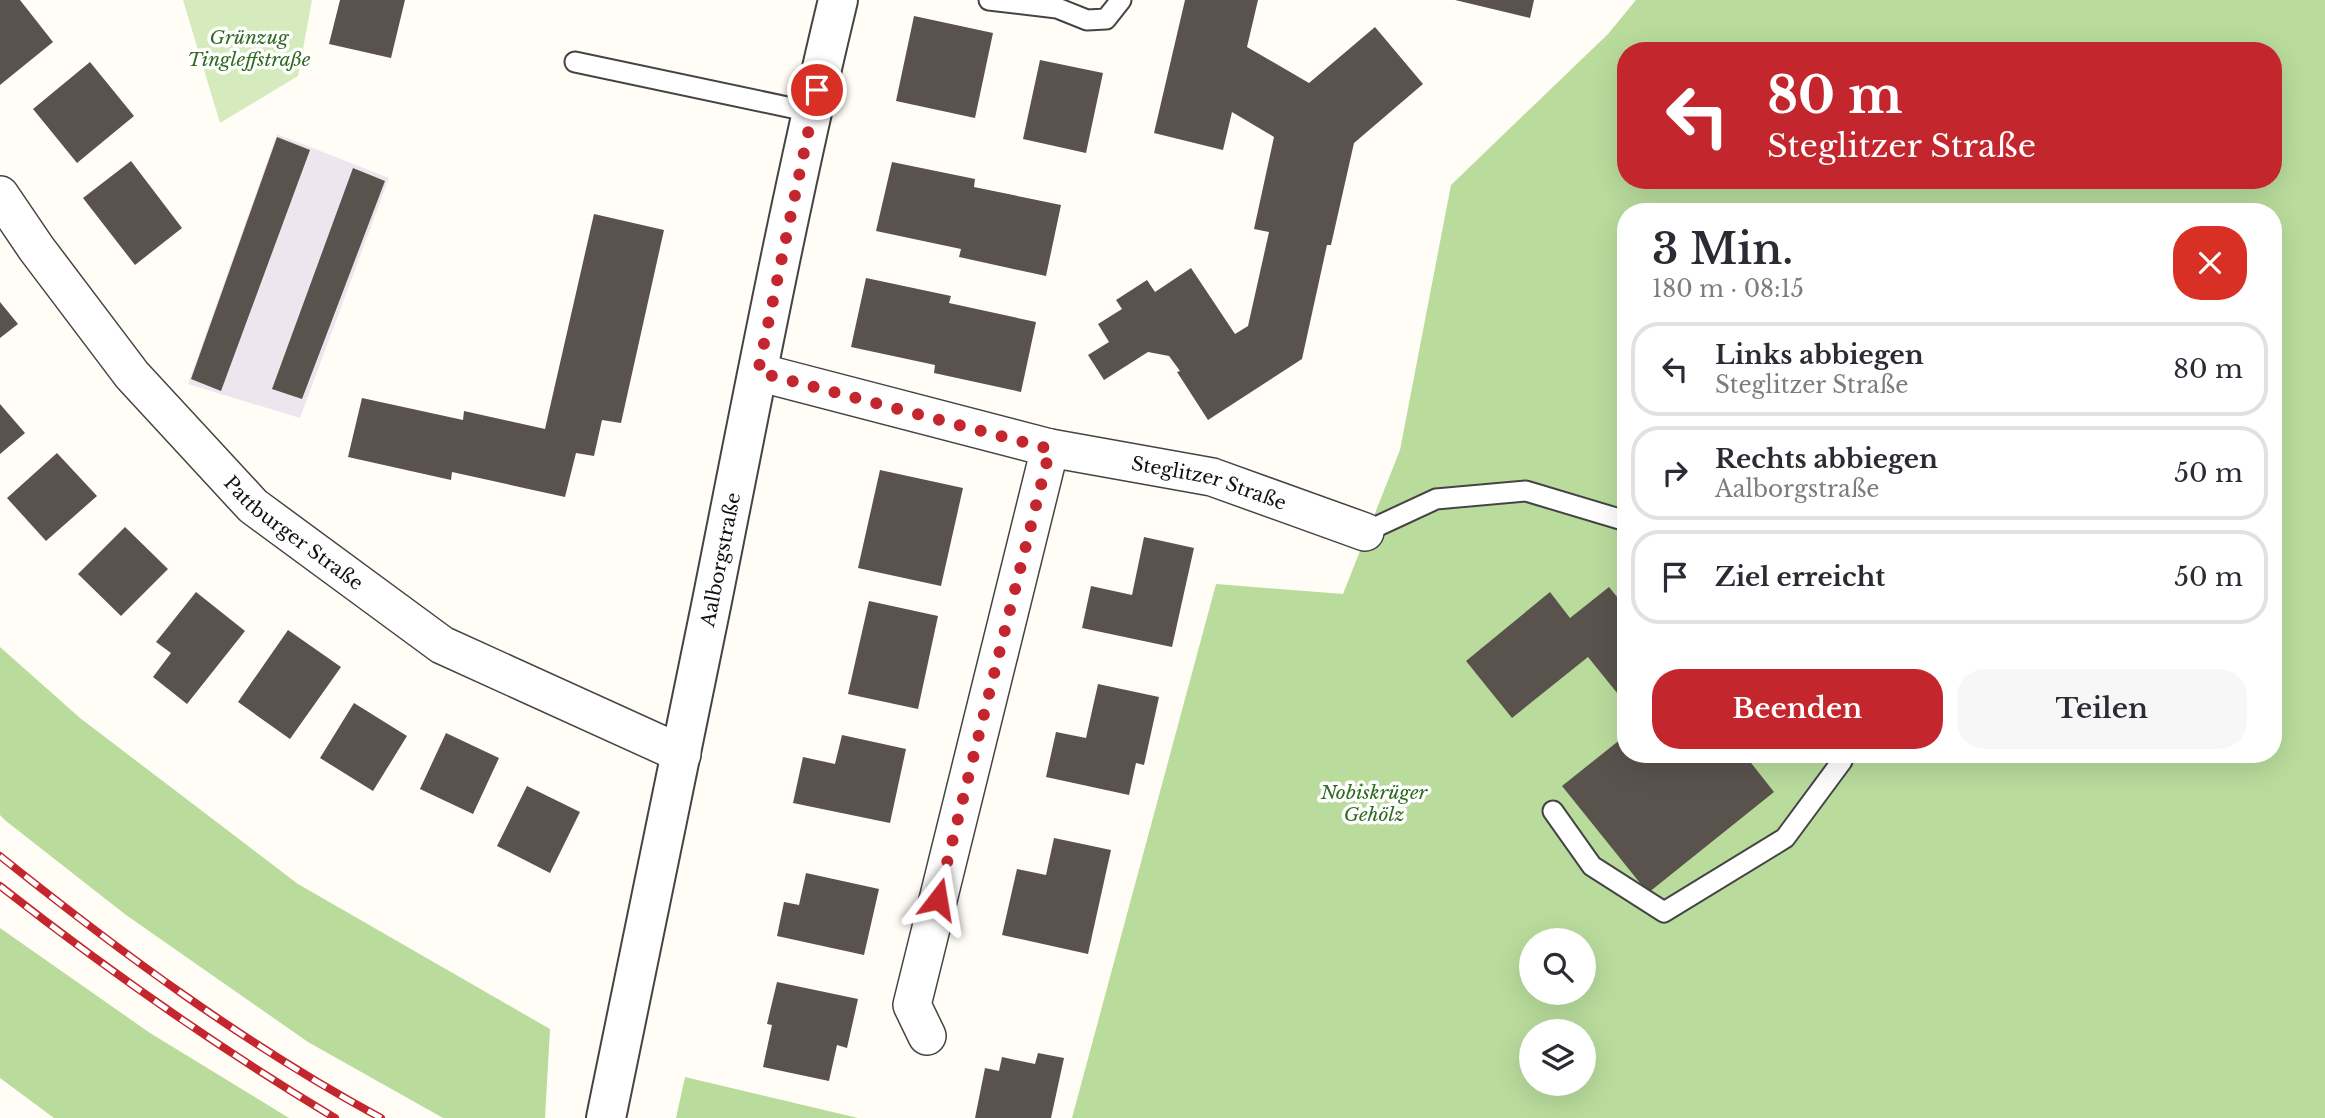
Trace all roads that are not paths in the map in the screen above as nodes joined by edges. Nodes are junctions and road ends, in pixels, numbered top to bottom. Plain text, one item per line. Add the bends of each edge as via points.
1 (838, 0) edge
2 (989, 0) edge
3 (1121, 0) edge
4 (1059, 4) edge
5 (575, 62) dead end
6 (811, 112) junction
7 (0, 195) edge
8 (758, 372) junction
9 (1050, 449) junction
10 (1617, 519) edge
11 (1365, 532) joint
12 (682, 754) junction
13 (1841, 763) edge
14 (1553, 811) dead end
15 (927, 1037) dead end
16 (606, 1118) edge

1 - 6 street, Aalborgstraße
2 - 4 lane
3 - 4 lane via 1106,19 1087,20
5 - 6 lane
6 - 8 street, Aalborgstraße
7 - 12 street, Pattburger Straße via 132,374 253,506 442,645
8 - 9 street, Steglitzer Straße
8 - 12 street, Aalborgstraße
9 - 11 street, Steglitzer Straße via 1212,477
9 - 15 street via 912,1004
10 - 11 lane via 1526,491 1436,499
12 - 16 street, Aalborgstraße
13 - 14 lane via 1785,838 1664,912 1592,866

